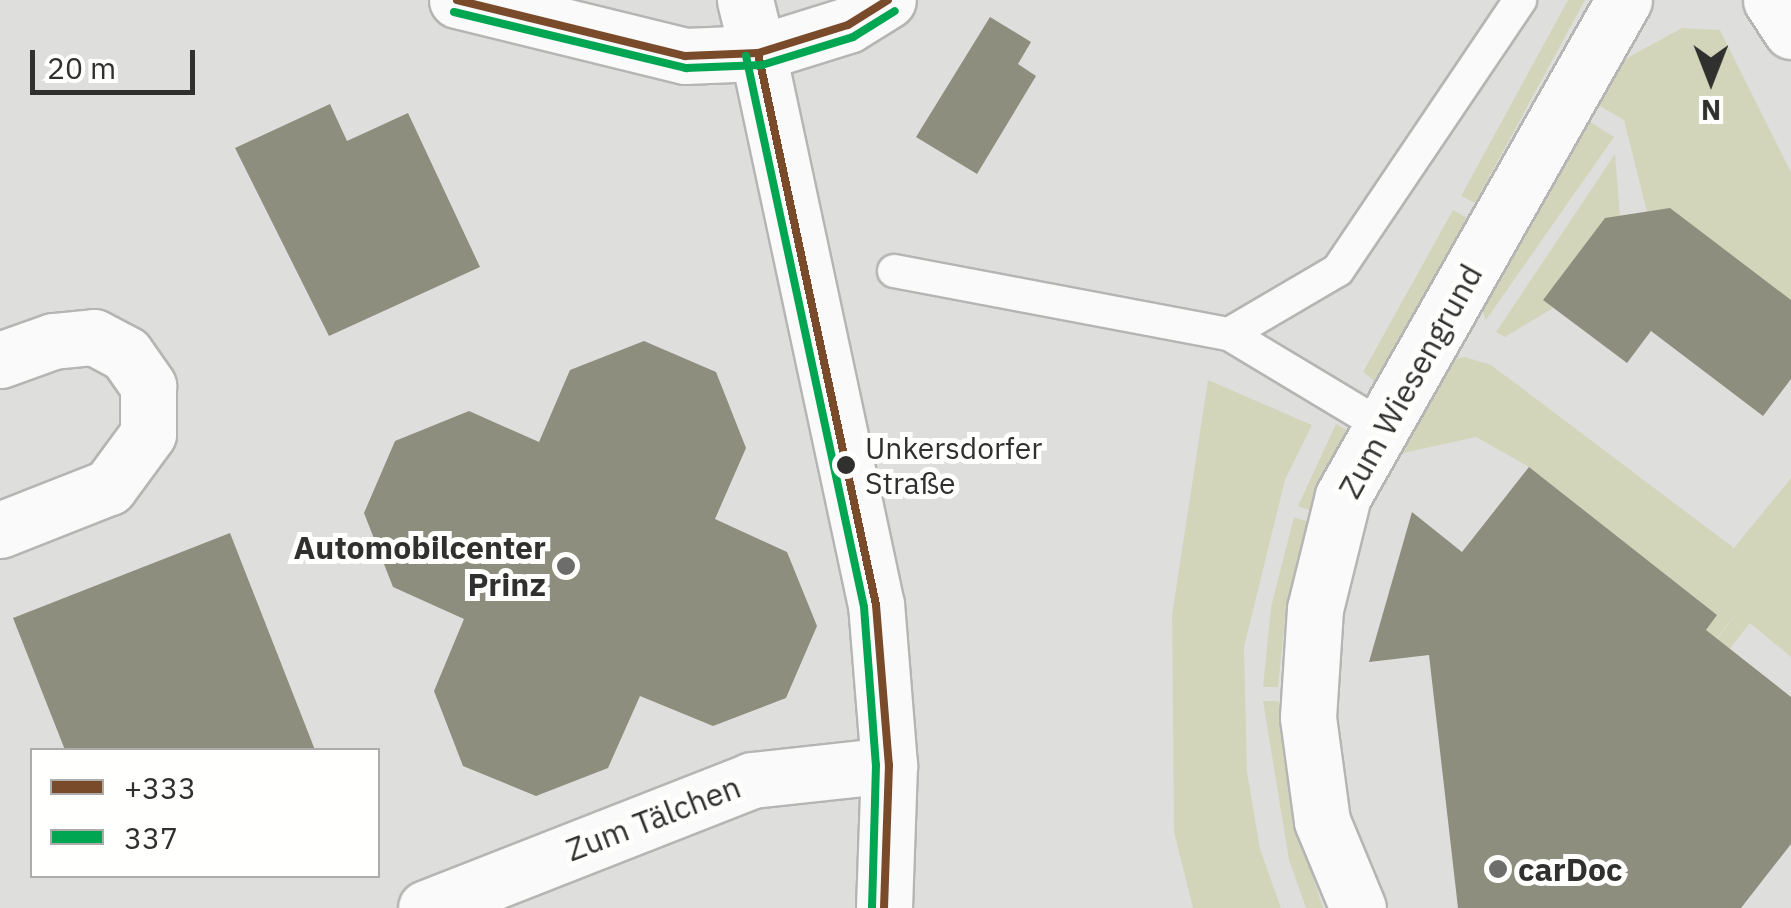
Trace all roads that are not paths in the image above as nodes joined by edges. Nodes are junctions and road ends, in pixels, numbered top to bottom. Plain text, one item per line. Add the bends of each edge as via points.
1 (457, 0) edge
2 (745, 0) edge
3 (888, 0) edge
4 (1520, 0) edge
5 (1624, 0) edge
6 (1771, 0) edge
7 (1791, 31) edge
8 (758, 53) junction
9 (894, 272) dead end
10 (1230, 334) junction
11 (0, 360) edge
12 (1382, 426) junction
13 (0, 530) edge
14 (889, 765) junction
15 (426, 908) edge
16 (884, 908) edge
17 (1358, 908) edge

1 - 8 street via 684,56
2 - 8 street
3 - 8 street via 848,25
4 - 10 lane via 1338,270
5 - 12 street, Zum Wiesengrund
6 - 7 street
8 - 14 street via 876,605
9 - 10 lane
10 - 12 lane
11 - 13 street via 53,341 94,337 126,354 148,386 148,434 109,487
12 - 17 street, Zum Wiesengrund via 1342,496 1314,609 1308,717 1322,820
14 - 15 street, Zum Tälchen via 752,780
14 - 16 street

